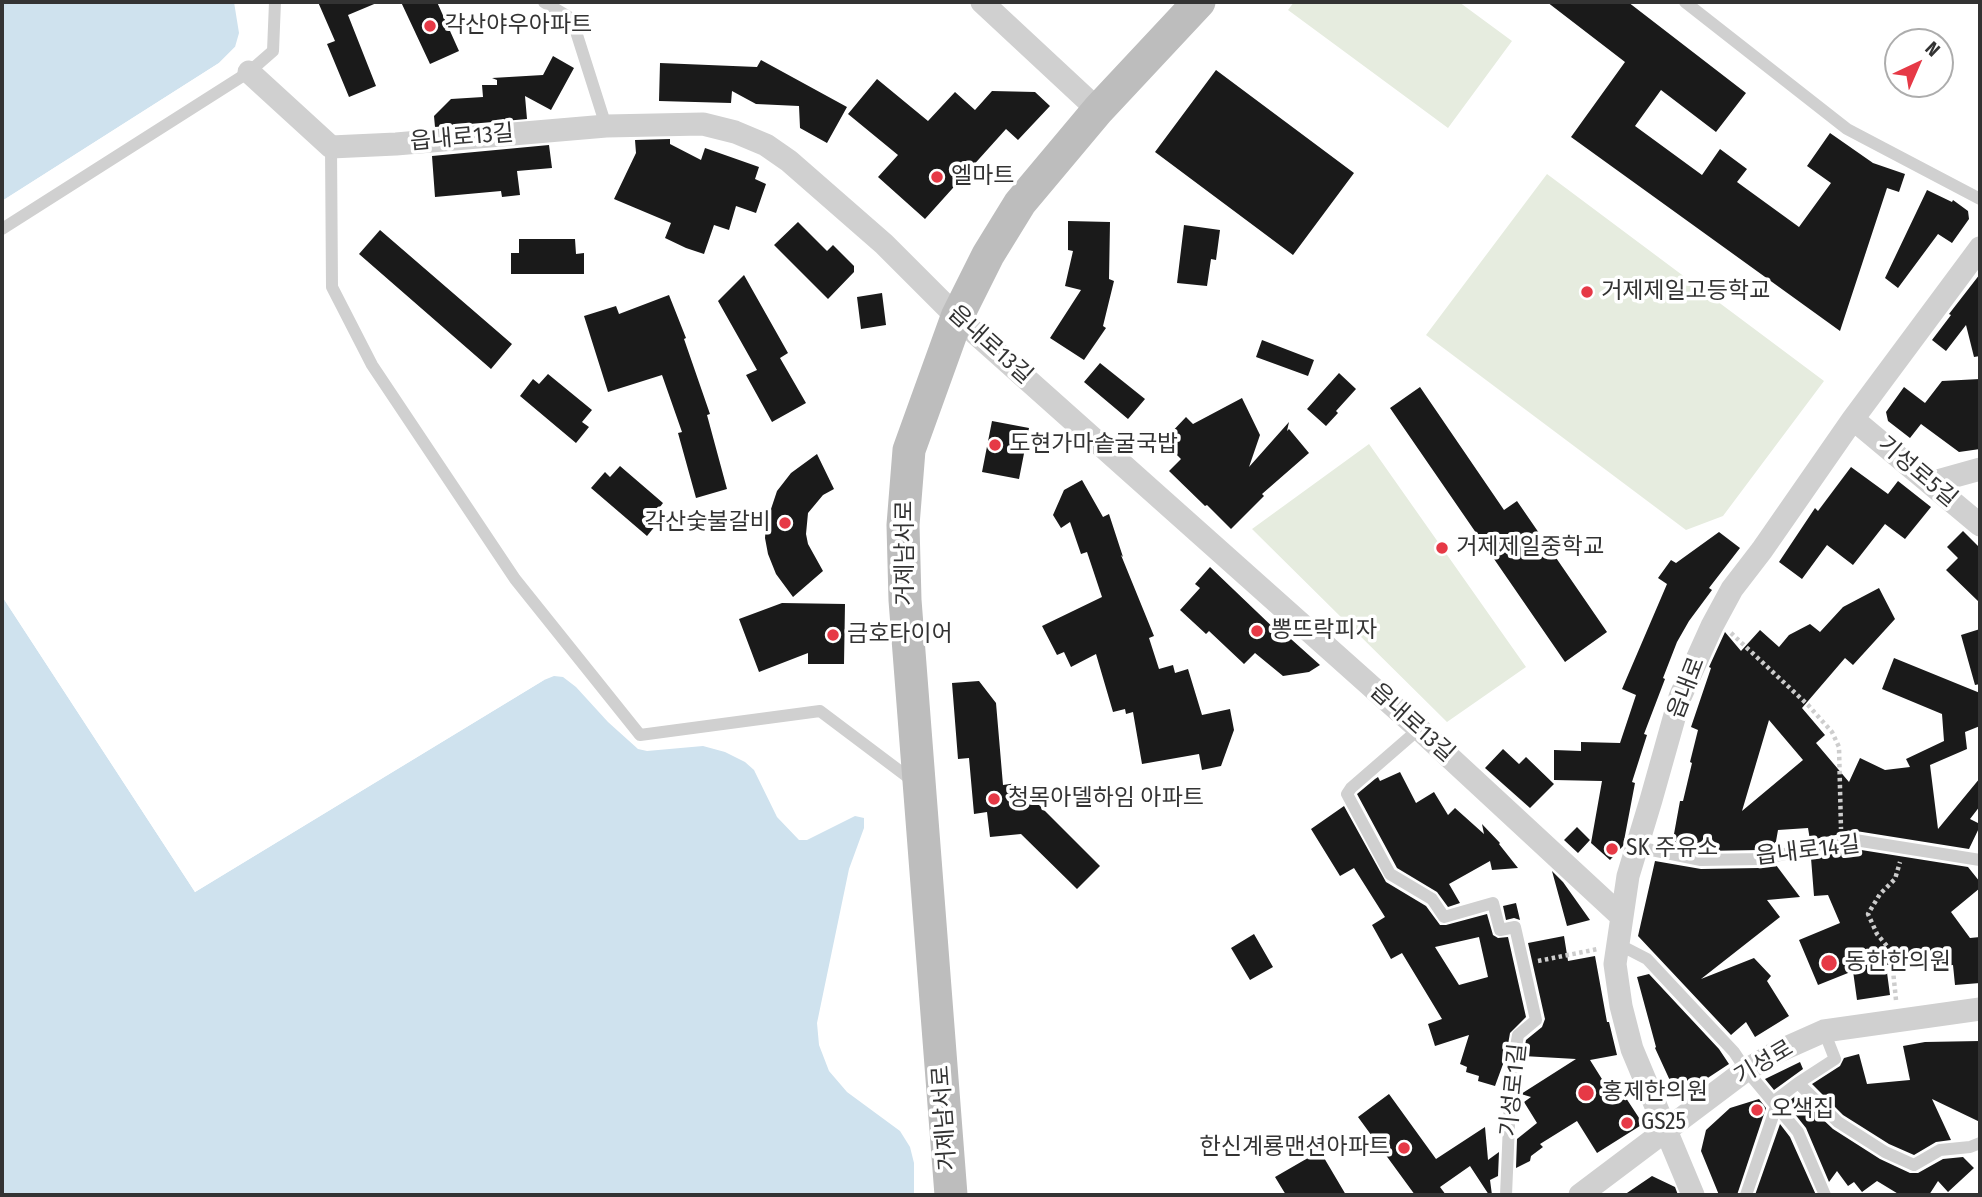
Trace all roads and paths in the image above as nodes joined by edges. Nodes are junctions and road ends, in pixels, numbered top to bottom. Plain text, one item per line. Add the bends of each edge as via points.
1 (275, 2) edge
2 (544, 2) edge
3 (982, 2) edge
4 (1199, 2) edge
5 (1685, 2) edge
6 (249, 72) junction
7 (1098, 110) junction
8 (606, 126) junction
9 (331, 147) junction
10 (1980, 199) edge
11 (2, 229) edge
12 (1980, 248) edge
13 (957, 317) junction
14 (1853, 419) junction
15 (1980, 469) edge
16 (1930, 483) junction
17 (1980, 525) edge
18 (1716, 618) junction
19 (1419, 729) junction
20 (919, 785) junction
21 (1841, 844) junction
22 (1637, 847) junction
23 (1898, 847) junction
24 (1980, 860) edge
25 (1621, 916) junction
26 (1618, 944) junction
27 (1523, 964) junction
28 (1980, 1009) edge
29 (1898, 1020) junction
30 (1825, 1031) junction
31 (1746, 1070) junction
32 (1798, 1083) junction
33 (1774, 1104) junction
34 (1666, 1132) junction
35 (1980, 1143) edge
36 (951, 1195) edge
37 (1506, 1195) edge
38 (1580, 1195) edge
39 (1693, 1195) edge
40 (1746, 1195) edge
41 (1825, 1195) edge

1 - 6 lane via 273,51
2 - 8 lane via 572,19
3 - 7 street
4 - 7 main road, 거제남서로
5 - 10 lane via 1847,129
6 - 9 street
6 - 11 lane
7 - 13 main road, 거제남서로 via 1020,204
8 - 9 street, 읍내로13길
8 - 13 street, 읍내로13길 via 703,124 766,145 884,244
9 - 20 lane via 332,287 372,365 515,579 640,735 820,711
12 - 14 street, 읍내로
13 - 19 street, 읍내로13길
13 - 20 main road, 거제남서로 via 909,450 903,525 905,600
14 - 16 street, 기성로5길
14 - 18 street, 읍내로
15 - 16 street
16 - 17 street, 기성로5길
18 - 21 path via 1832,732 1839,747
18 - 22 street, 읍내로 via 1679,697
19 - 25 street, 읍내로13길
19 - 27 lane, 기성로1길 via 1347,794 1390,874 1432,899 1444,916 1493,902 1500,930 1514,927
20 - 36 main road, 거제남서로
21 - 22 lane, 읍내로14길 via 1760,859 1701,860
21 - 23 lane, 읍내로14길 via 1855,840
22 - 25 street, 읍내로
23 - 24 lane, 읍내로14길
23 - 29 path via 1895,879 1868,914 1891,951
25 - 26 street, 읍내로
26 - 27 path
26 - 31 lane via 1647,959
26 - 34 street, 읍내로 via 1615,964 1621,1006 1632,1049
27 - 37 lane, 기성로1길 via 1536,1020 1518,1035 1516,1046
28 - 29 street, 기성로
29 - 30 street, 기성로
30 - 31 street, 기성로
30 - 32 lane via 1835,1059
31 - 33 lane
31 - 34 street, 기성로
32 - 33 lane
32 - 35 lane via 1838,1122 1914,1165 1940,1150
33 - 40 lane
33 - 41 lane via 1798,1132
34 - 38 street, 기성로
34 - 39 street, 읍내로

